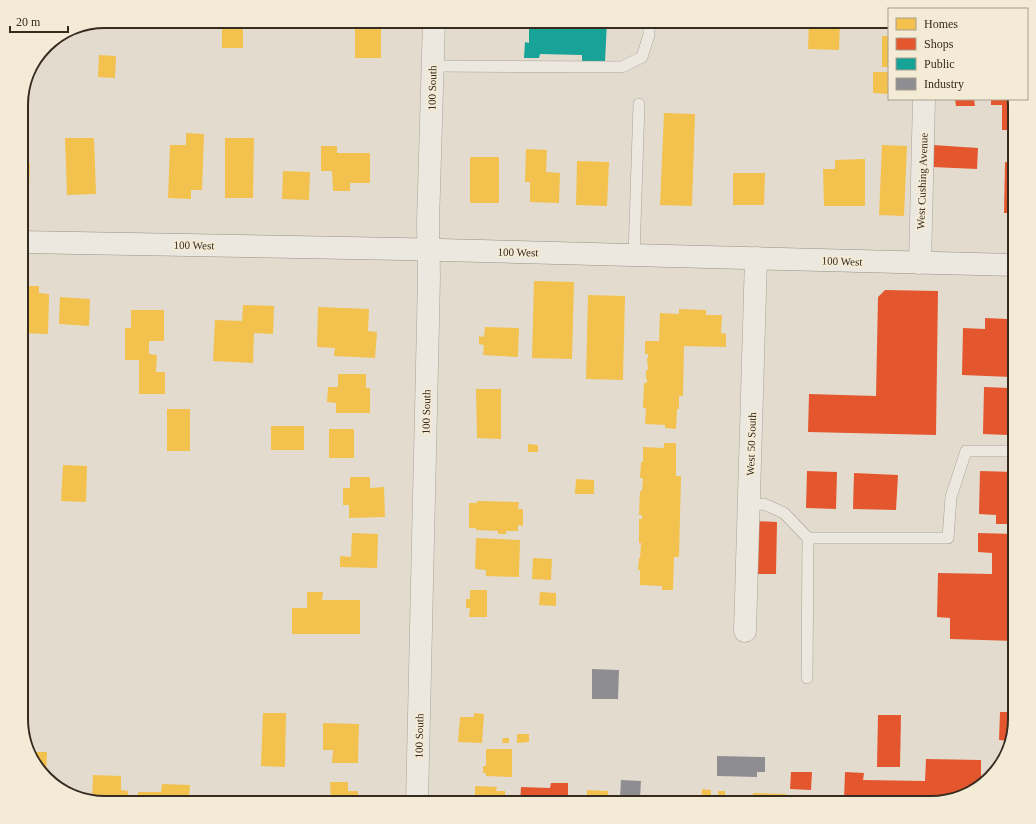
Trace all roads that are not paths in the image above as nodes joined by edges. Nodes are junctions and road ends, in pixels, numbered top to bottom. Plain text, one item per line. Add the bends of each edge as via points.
1 (434, 28) edge
2 (649, 28) edge
3 (432, 66) junction
4 (924, 100) edge
5 (639, 104) dead end
6 (28, 242) edge
7 (429, 250) junction
8 (634, 255) junction
9 (756, 258) junction
10 (920, 263) junction
11 (1008, 265) edge
12 (1008, 451) edge
13 (749, 505) junction
14 (808, 538) junction
15 (745, 630) dead end
16 (807, 678) dead end
17 (417, 796) edge

1 - 3 street, 100 South
2 - 3 lane via 642,58 622,67
3 - 7 street, 100 South
4 - 10 street, West Cushing Avenue
5 - 8 lane
6 - 7 street, 100 West
7 - 8 street, 100 West
7 - 17 street, 100 South
8 - 9 street, 100 West
9 - 10 street, 100 West
9 - 13 street, West 50 South
10 - 11 street, 100 West
12 - 14 lane via 966,451 951,497 948,538
13 - 14 lane via 764,504 784,513
13 - 15 street, West 50 South
14 - 16 lane

